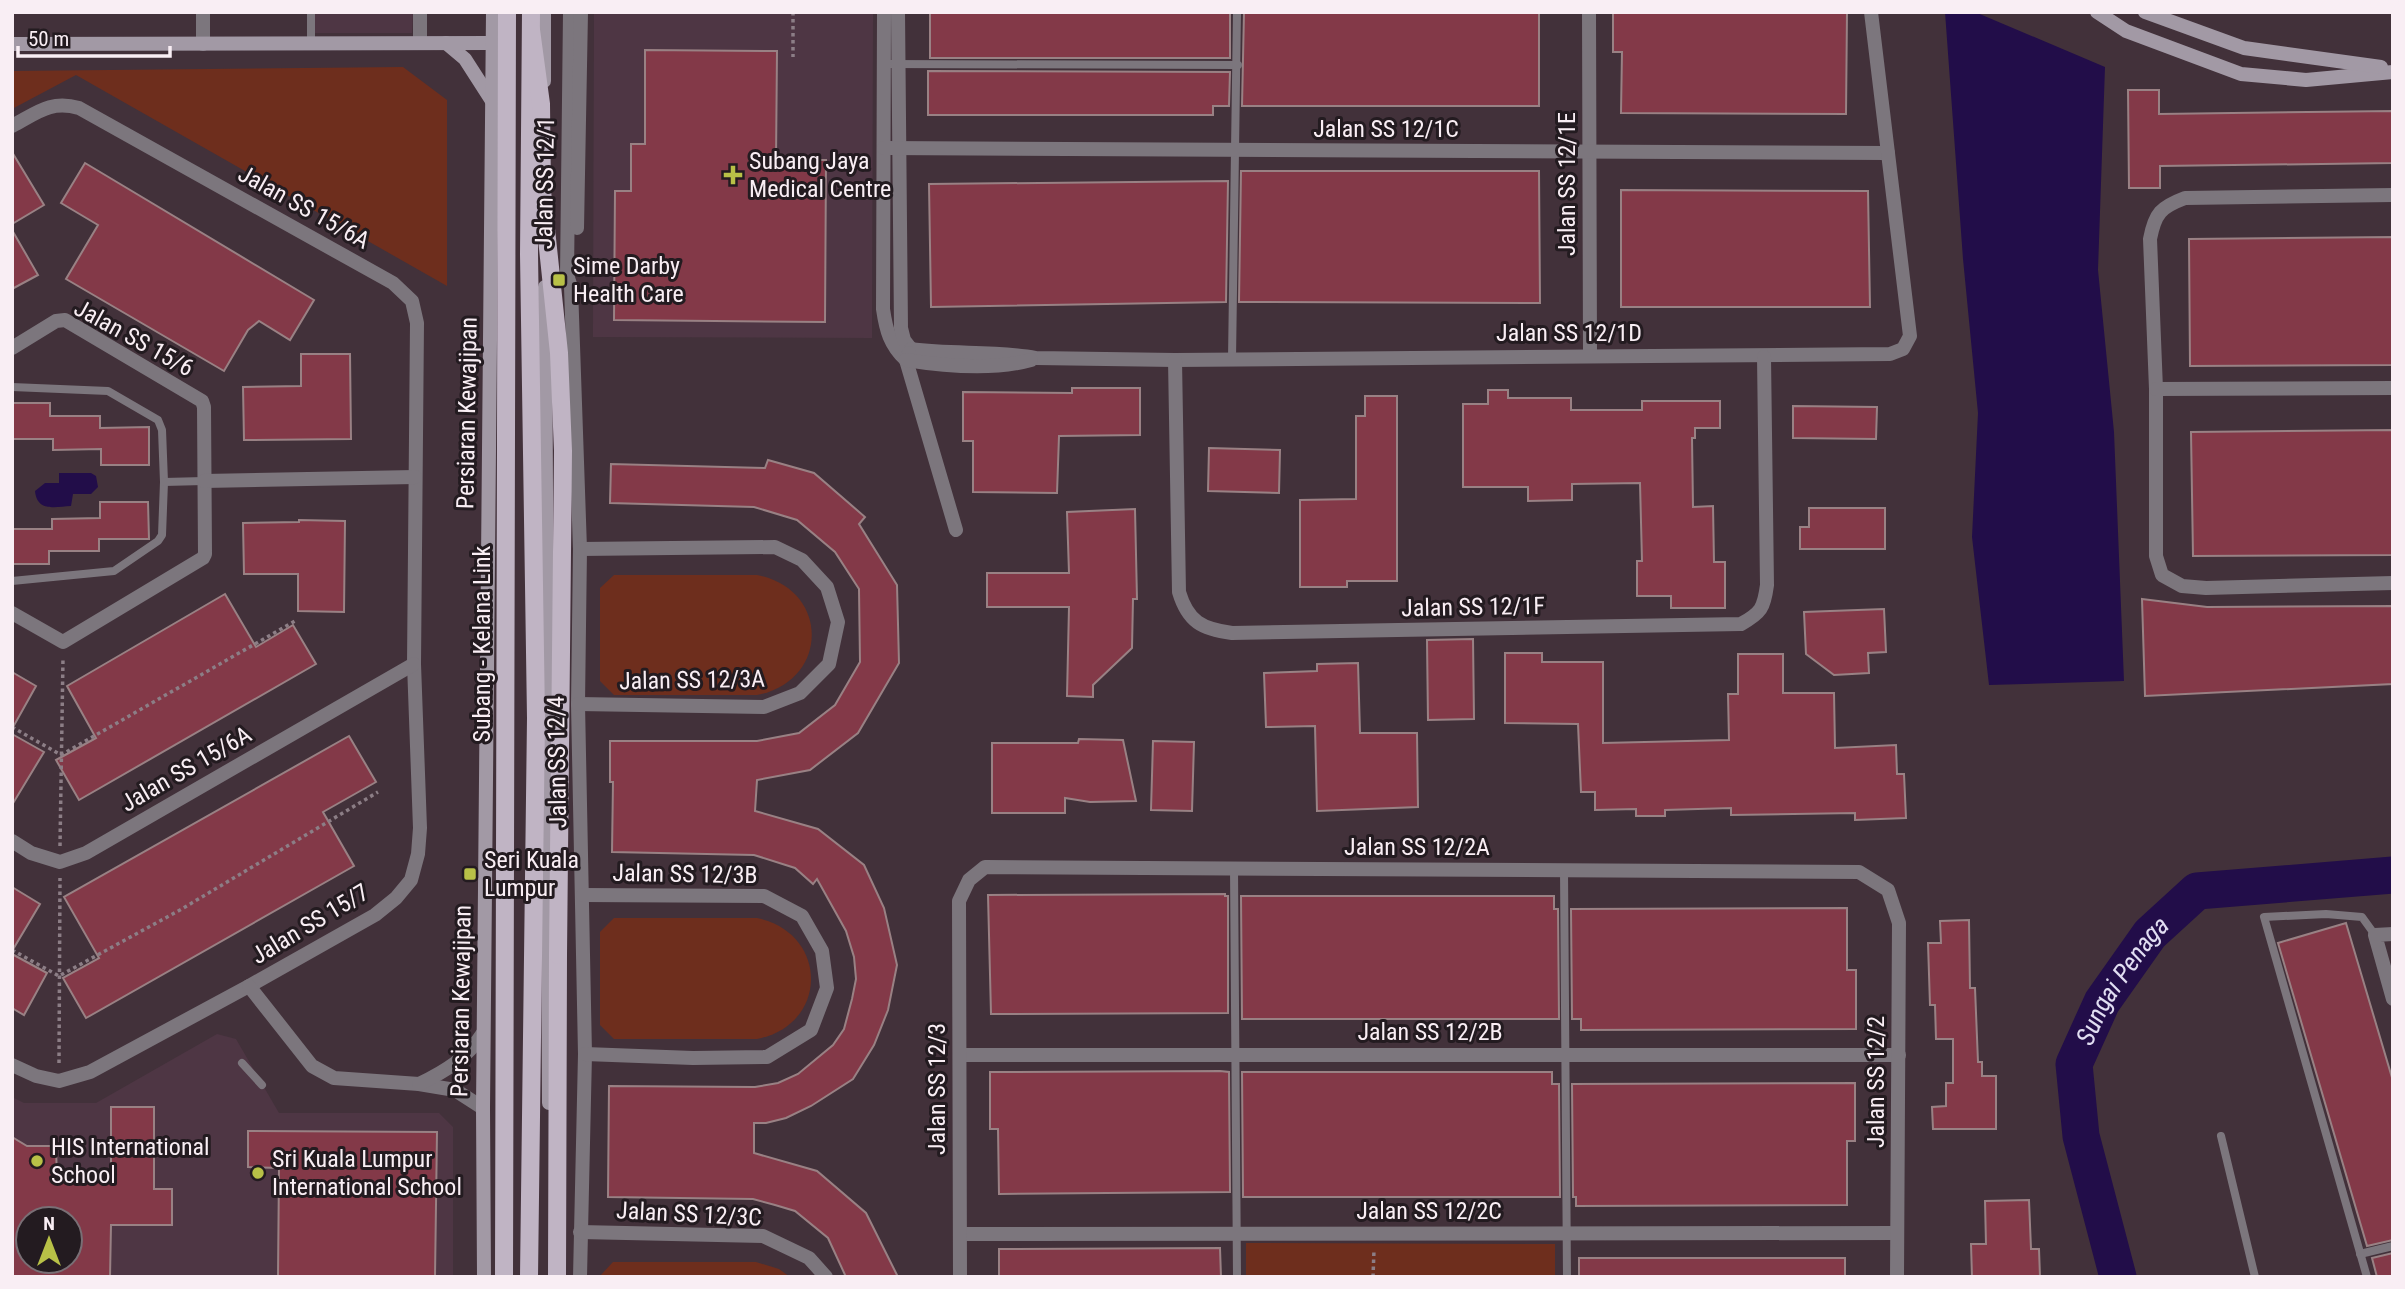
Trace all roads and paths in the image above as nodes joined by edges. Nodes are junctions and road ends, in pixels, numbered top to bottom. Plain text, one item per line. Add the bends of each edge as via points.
1 (203, 12) edge
2 (311, 12) edge
3 (420, 12) edge
4 (493, 12) edge
5 (501, 12) edge
6 (507, 12) edge
7 (544, 12) edge
8 (570, 12) edge
9 (581, 12) edge
10 (793, 12) edge
11 (884, 12) edge
12 (898, 12) edge
13 (1237, 12) edge
14 (1589, 12) edge
15 (1871, 12) edge
16 (2097, 12) edge
17 (2145, 12) edge
18 (531, 21) edge
19 (420, 43) junction
20 (446, 43) junction
21 (493, 43) junction
22 (12, 44) edge
23 (203, 44) junction
24 (312, 44) junction
25 (793, 57) dead end
26 (891, 64) junction
27 (1238, 65) junction
28 (2393, 70) edge
29 (493, 102) junction
30 (12, 126) edge
31 (891, 149) junction
32 (1237, 151) junction
33 (1590, 152) junction
34 (1888, 153) junction
35 (492, 158) junction
36 (2393, 195) edge
37 (570, 288) junction
38 (12, 348) edge
39 (908, 355) junction
40 (1590, 355) junction
41 (1764, 356) junction
42 (1232, 359) junction
43 (1175, 360) junction
44 (12, 387) edge
45 (2393, 388) edge
46 (2156, 389) junction
47 (415, 477) junction
48 (204, 481) junction
49 (164, 482) junction
50 (956, 530) dead end
51 (580, 549) junction
52 (12, 581) edge
53 (2393, 583) edge
54 (579, 589) junction
55 (547, 590) junction
56 (12, 614) edge
57 (295, 621) dead end
58 (414, 664) junction
59 (578, 704) junction
60 (12, 727) edge
61 (378, 793) dead end
62 (12, 841) edge
63 (1234, 868) junction
64 (1564, 870) junction
65 (1888, 890) joint
66 (583, 895) junction
67 (959, 901) joint
68 (2393, 934) edge
69 (2375, 935) junction
70 (12, 950) edge
71 (249, 986) junction
72 (2393, 999) edge
73 (484, 1033) junction
74 (585, 1054) junction
75 (960, 1055) junction
76 (1235, 1055) junction
77 (1566, 1055) junction
78 (1899, 1055) junction
79 (242, 1063) dead end
80 (12, 1065) edge
81 (419, 1084) junction
82 (262, 1085) dead end
83 (483, 1108) junction
84 (2221, 1136) dead end
85 (580, 1232) junction
86 (1567, 1233) junction
87 (1898, 1233) junction
88 (960, 1234) junction
89 (1236, 1234) junction
90 (1374, 1234) junction
91 (2393, 1246) edge
92 (2360, 1254) junction
93 (484, 1277) edge
94 (504, 1277) edge
95 (529, 1277) edge
96 (551, 1277) edge
97 (557, 1277) edge
98 (580, 1277) edge
99 (826, 1277) edge
100 (961, 1277) edge
101 (1237, 1277) edge
102 (1373, 1277) edge
103 (1567, 1277) edge
104 (1897, 1277) edge
105 (2255, 1277) edge
106 (2367, 1277) edge

1 - 23 street
2 - 24 lane
3 - 19 street
4 - 21 main road, Persiaran Kewajipan
5 - 35 main road via 501,116
6 - 94 main road, Subang - Kelana Link
7 - 55 main road
8 - 37 street, Jalan SS 12/1
9 - 37 street, Jalan SS 12/1 via 576,275
10 - 25 path
11 - 26 street
12 - 26 street
13 - 27 lane
14 - 33 street, Jalan SS 12/1E
15 - 34 street
16 - 28 main road via 2126,31 2241,74 2306,80
17 - 28 main road via 2244,48
18 - 95 main road, Subang - Kelana Link, bridge via 529,254 536,718
18 - 97 main road, bridge via 541,104 542,191 559,353 563,450
19 - 20 main road
19 - 24 main road
20 - 21 main road
20 - 29 main road via 465,59
21 - 29 main road, Persiaran Kewajipan
22 - 23 main road
23 - 24 main road
26 - 27 lane
26 - 31 street
27 - 32 lane
29 - 35 main road, Persiaran Kewajipan
30 - 47 street, Jalan SS 15/6A via 48,107 79,108 393,283 412,301 417,323
31 - 32 street, Jalan SS 12/1C
31 - 39 street via 901,328
32 - 33 street, Jalan SS 12/1C
32 - 42 lane
33 - 34 street, Jalan SS 12/1C
33 - 40 street, Jalan SS 12/1E
34 - 41 street, Jalan SS 12/1D via 1910,336 1903,349 1890,354
35 - 73 main road, Persiaran Kewajipan
36 - 46 street via 2185,198 2166,205 2154,220 2150,239
37 - 51 street, Jalan SS 12/4
38 - 48 street, Jalan SS 15/6 via 65,320 202,401
39 - 43 street, Jalan SS 12/1D via 936,363 1013,365 1036,358
39 - 50 street
40 - 41 street, Jalan SS 12/1D
40 - 42 street, Jalan SS 12/1D
41 - 43 street, Jalan SS 12/1F via 1767,585 1757,615 1741,624 1232,633 1196,622 1184,608 1179,592
42 - 43 street, Jalan SS 12/1D
44 - 49 lane via 108,391 158,420
45 - 46 street
46 - 53 street via 2155,556 2162,575 2182,586 2206,588
47 - 48 street
47 - 58 street, Jalan SS 15/7
48 - 49 lane
48 - 56 street, Jalan SS 15/6 via 203,558 63,642
49 - 52 lane via 162,535 114,572
51 - 54 street, Jalan SS 12/4
51 - 59 street, Jalan SS 12/3A via 775,547 802,560 827,587 838,622 829,664 800,693 764,707
54 - 55 street
54 - 59 street, Jalan SS 12/4
55 - 96 main road
57 - 60 path via 61,755
58 - 62 street, Jalan SS 15/6A via 86,853 60,862
58 - 71 street, Jalan SS 15/7 via 421,828 411,880 375,915
59 - 66 street, Jalan SS 12/4
61 - 70 path via 59,976
63 - 64 street, Jalan SS 12/2A
63 - 67 street, Jalan SS 12/2A via 985,867 969,880
63 - 76 lane
64 - 65 street, Jalan SS 12/2A via 1859,872
64 - 77 lane
65 - 78 street, Jalan SS 12/2 via 1899,923
66 - 74 street, Jalan SS 12/4
66 - 74 street, Jalan SS 12/3B via 764,896 802,916 822,951 827,988 811,1030 767,1057
67 - 75 street, Jalan SS 12/3
68 - 69 street
69 - 72 street
69 - 92 lane via 2362,918 2326,914 2264,918
71 - 80 street, Jalan SS 15/7 via 70,1079 36,1076
71 - 81 street via 312,1066 334,1078
73 - 81 street via 460,1061
73 - 83 main road, Persiaran Kewajipan
74 - 85 street, Jalan SS 12/4
75 - 76 street, Jalan SS 12/2B
75 - 88 street, Jalan SS 12/3
76 - 77 street, Jalan SS 12/2B
76 - 89 lane
77 - 78 street, Jalan SS 12/2B
77 - 86 lane
78 - 87 street, Jalan SS 12/2
79 - 82 lane
81 - 83 street via 455,1090
83 - 93 main road, Persiaran Kewajipan
84 - 105 lane
85 - 98 street, Jalan SS 12/4
85 - 99 street, Jalan SS 12/3C via 763,1236 809,1258
86 - 87 street, Jalan SS 12/2C
86 - 90 street, Jalan SS 12/2C
86 - 103 lane
87 - 104 street, Jalan SS 12/2
88 - 89 street, Jalan SS 12/2C
88 - 100 street, Jalan SS 12/3
89 - 90 street, Jalan SS 12/2C
89 - 101 lane
90 - 102 path
91 - 92 lane
92 - 106 lane

